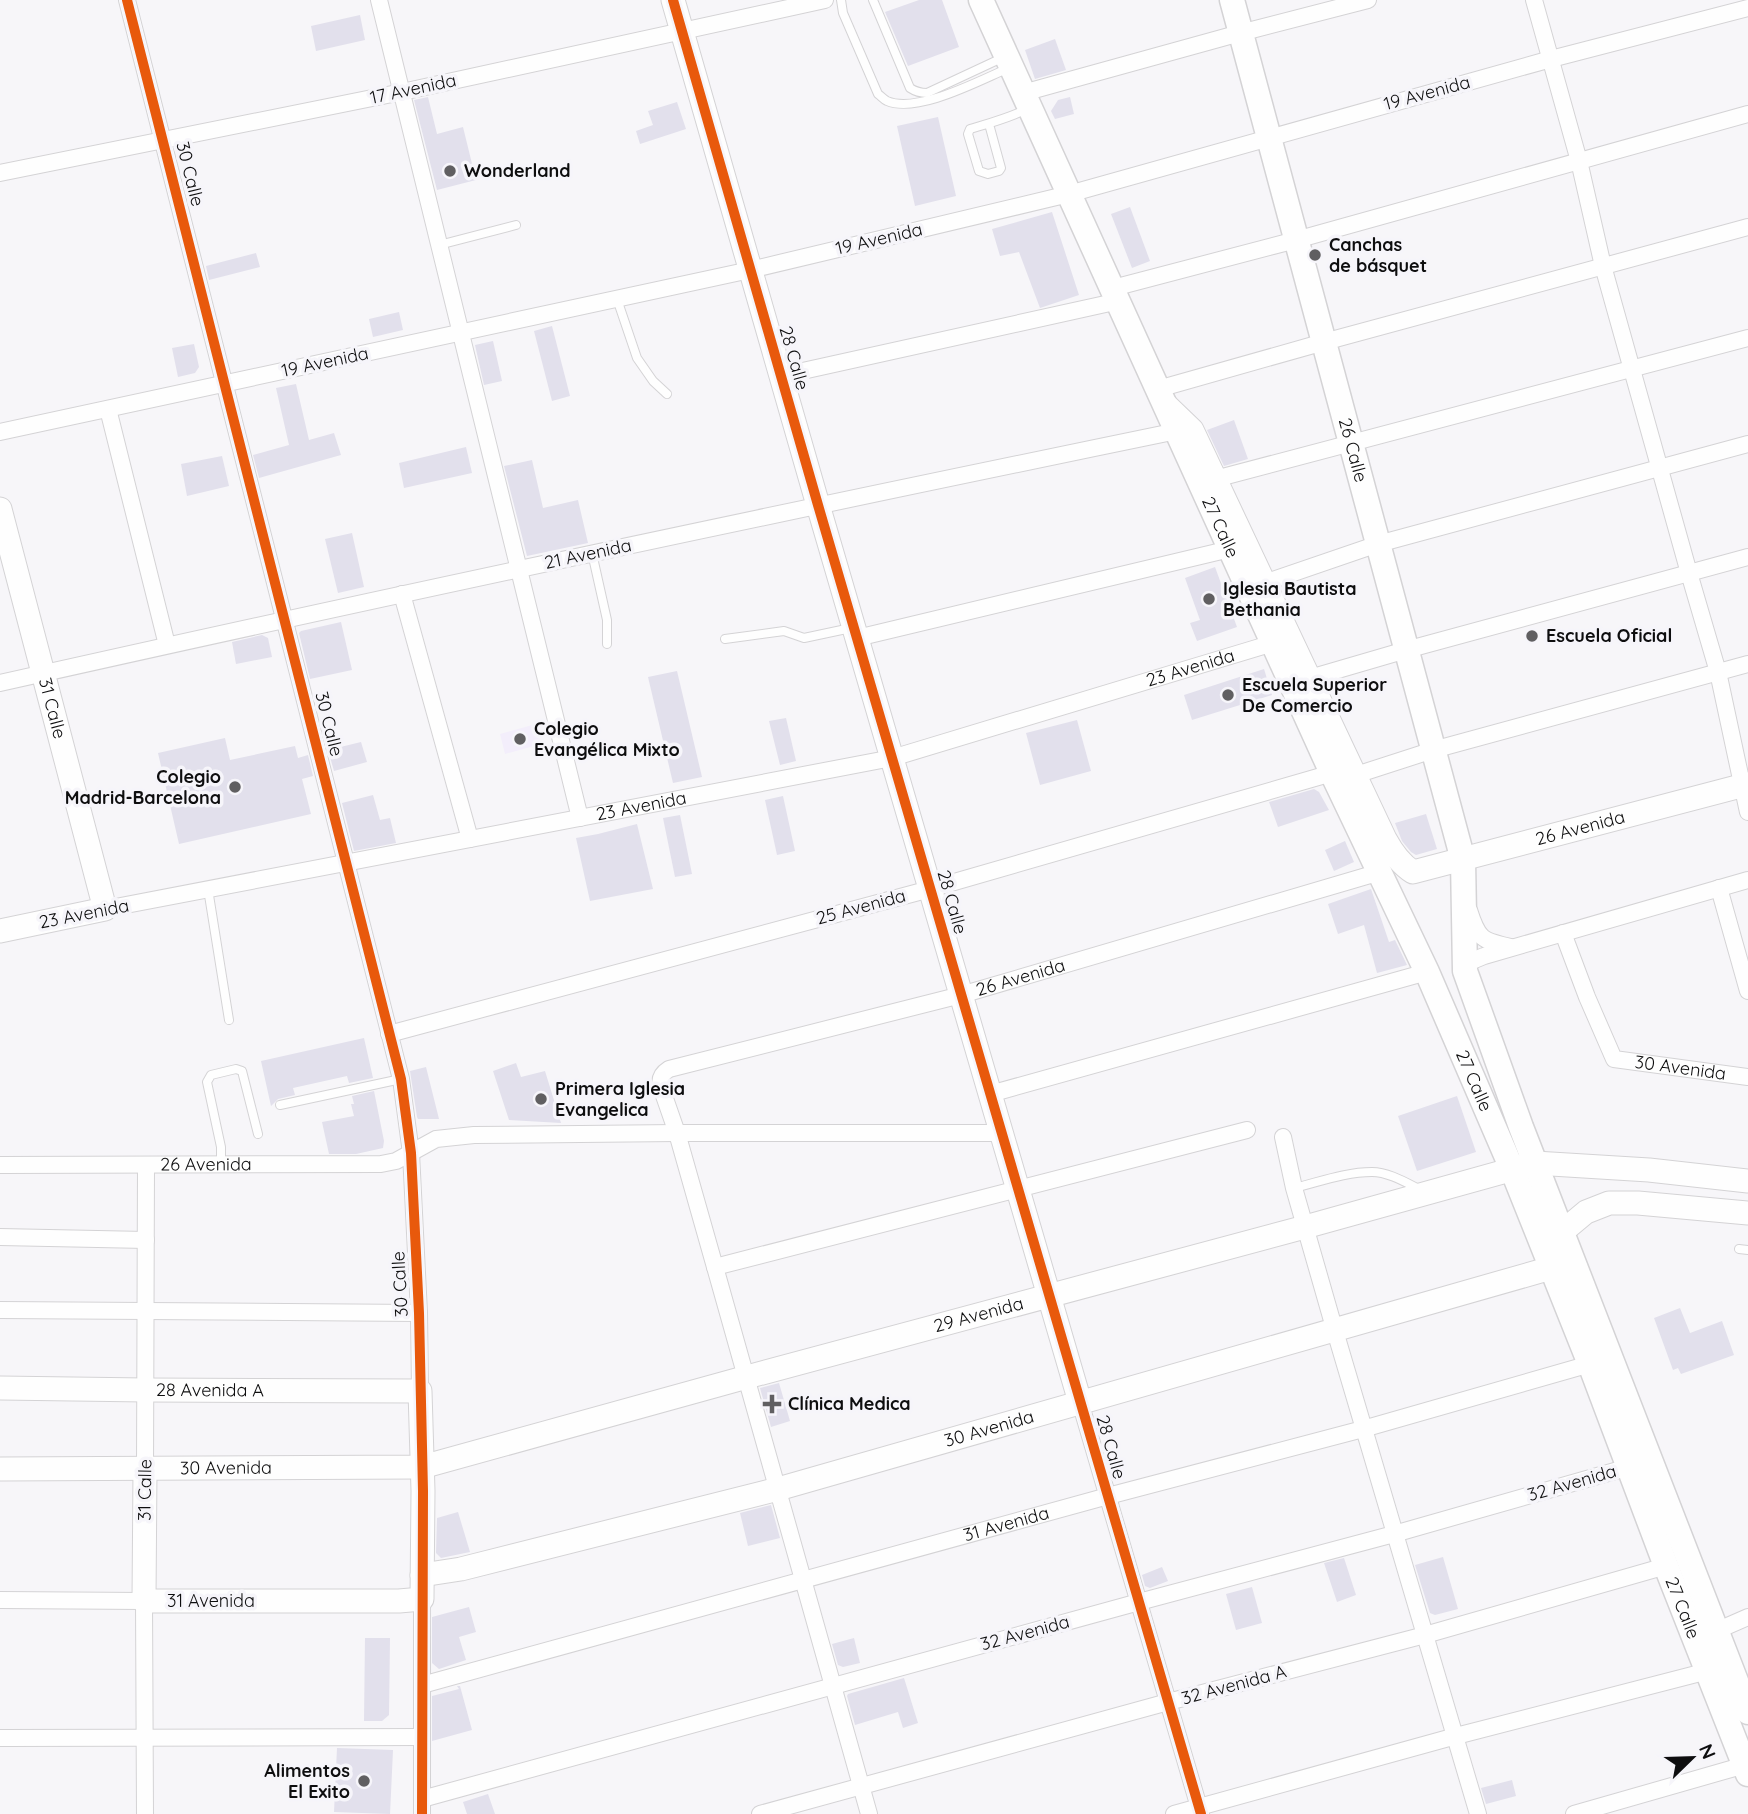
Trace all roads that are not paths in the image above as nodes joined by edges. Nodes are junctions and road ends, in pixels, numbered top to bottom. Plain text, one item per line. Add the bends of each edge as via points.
1 (127, 0) edge
2 (379, 0) edge
3 (673, 0) edge
4 (825, 0) edge
5 (841, 0) edge
6 (873, 0) edge
7 (981, 0) edge
8 (1232, 0) edge
9 (1368, 0) edge
10 (1534, 0) edge
11 (1748, 8) edge
12 (682, 32) junction
13 (1240, 33) junction
14 (1550, 60) junction
15 (1009, 62) junction
16 (401, 92) junction
17 (1027, 100) junction
18 (1748, 114) edge
19 (989, 124) junction
20 (1268, 137) junction
21 (163, 140) junction
22 (1579, 161) junction
23 (0, 173) edge
24 (1069, 194) junction
25 (516, 225) dead end
26 (1748, 227) edge
27 (1296, 240) junction
28 (439, 245) junction
29 (1603, 266) junction
30 (750, 270) junction
31 (1116, 295) junction
32 (617, 299) junction
33 (461, 333) junction
34 (1748, 338) edge
35 (1324, 342) junction
36 (1632, 370) junction
37 (780, 376) junction
38 (225, 384) junction
39 (667, 394) dead end
40 (1161, 396) junction
41 (108, 409) junction
42 (1177, 431) junction
43 (0, 432) edge
44 (1748, 444) edge
45 (1350, 445) junction
46 (1659, 468) junction
47 (1215, 479) junction
48 (818, 505) junction
49 (0, 509) edge
50 (1378, 544) junction
51 (1230, 549) junction
52 (592, 553) junction
53 (1748, 557) edge
54 (519, 569) junction
55 (1689, 573) junction
56 (1264, 583) junction
57 (402, 594) junction
58 (284, 619) junction
59 (855, 633) junction
60 (725, 639) dead end
61 (1273, 643) junction
62 (607, 644) dead end
63 (166, 645) junction
64 (1406, 650) junction
65 (1748, 664) edge
66 (1718, 672) junction
67 (43, 673) junction
68 (1310, 678) junction
69 (0, 683) edge
70 (1433, 750) junction
71 (892, 758) junction
72 (1344, 774) junction
73 (1745, 785) edge
74 (1748, 812) edge
75 (580, 818) junction
76 (470, 839) junction
77 (1463, 860) junction
78 (346, 863) junction
79 (1380, 872) junction
80 (1413, 872) joint
81 (1748, 880) edge
82 (1719, 888) junction
83 (208, 889) junction
84 (930, 889) junction
85 (1465, 899) junction
86 (105, 909) junction
87 (0, 931) edge
88 (1563, 933) junction
89 (1517, 948) junction
90 (1465, 971) junction
91 (1427, 972) junction
92 (1748, 991) edge
93 (961, 995) junction
94 (229, 1020) dead end
95 (389, 1034) junction
96 (1748, 1077) edge
97 (401, 1079) junction
98 (990, 1094) junction
99 (280, 1105) dead end
100 (1247, 1130) dead end
101 (258, 1133) dead end
102 (677, 1133) junction
103 (1002, 1133) junction
104 (1283, 1137) dead end
105 (411, 1153) junction
106 (0, 1165) edge
107 (222, 1165) junction
108 (146, 1166) junction
109 (1523, 1166) junction
110 (1748, 1181) edge
111 (1018, 1188) junction
112 (1294, 1188) junction
113 (1427, 1192) junction
114 (1748, 1213) edge
115 (1306, 1227) junction
116 (1562, 1231) junction
117 (0, 1237) edge
118 (146, 1240) junction
119 (715, 1267) junction
120 (1551, 1268) junction
121 (1049, 1295) junction
122 (0, 1310) edge
123 (146, 1311) junction
124 (419, 1312) junction
125 (1335, 1331) junction
126 (1590, 1364) junction
127 (747, 1377) junction
128 (0, 1388) edge
129 (146, 1390) junction
130 (420, 1391) junction
131 (1080, 1402) junction
132 (1363, 1429) junction
133 (416, 1467) junction
134 (1629, 1467) junction
135 (145, 1468) junction
136 (0, 1469) edge
137 (778, 1489) junction
138 (1108, 1496) junction
139 (1394, 1534) junction
140 (1666, 1566) junction
141 (422, 1574) junction
142 (803, 1580) junction
143 (422, 1599) junction
144 (0, 1600) edge
145 (144, 1601) junction
146 (1139, 1602) junction
147 (1748, 1617) edge
148 (1716, 1631) junction
149 (1425, 1635) junction
150 (1708, 1671) junction
151 (422, 1685) junction
152 (833, 1686) junction
153 (1168, 1702) junction
154 (1748, 1712) edge
155 (1456, 1736) junction
156 (422, 1737) junction
157 (0, 1738) edge
158 (145, 1738) junction
159 (1746, 1770) edge
160 (861, 1786) junction
161 (422, 1807) edge
162 (1200, 1811) edge
163 (145, 1814) edge
164 (760, 1814) edge
165 (869, 1814) edge
166 (1174, 1814) edge
167 (1478, 1814) edge
168 (1574, 1814) edge

1 - 21 street, 30 Calle
2 - 16 street
3 - 12 street, 28 Calle
4 - 12 street, 17 Avenida
5 - 15 lane via 878,94 887,101 921,103
6 - 15 lane via 915,91 927,93
7 - 15 main road, 27 Calle
8 - 13 main road, 26 Calle
9 - 13 street
10 - 14 street
11 - 14 street, 19 Avenida
12 - 16 street, 17 Avenida
12 - 30 street, 28 Calle
13 - 17 street
13 - 20 main road, 26 Calle
14 - 20 street, 19 Avenida
14 - 22 street
15 - 17 main road, 27 Calle
16 - 21 street, 17 Avenida
16 - 28 street
17 - 19 lane via 1009,118
17 - 24 main road, 27 Calle
18 - 22 street
19 - 19 lane via 970,129 968,134 979,171 988,174 1001,167
20 - 24 street, 19 Avenida
20 - 27 main road, 26 Calle
21 - 23 street, 17 Avenida
21 - 38 street, 30 Calle
22 - 27 street
22 - 29 street
24 - 30 street, 19 Avenida
24 - 31 main road, 27 Calle
25 - 28 lane
26 - 29 street
27 - 31 street
27 - 35 main road, 26 Calle
28 - 33 street
29 - 35 street
29 - 36 street
30 - 32 street, 19 Avenida
30 - 37 street, 28 Calle
31 - 37 street
31 - 40 main road, 27 Calle
32 - 33 street, 19 Avenida
32 - 39 lane via 637,358
33 - 38 street, 19 Avenida
33 - 54 street
34 - 36 street
35 - 40 street
35 - 45 main road, 26 Calle
36 - 45 street
36 - 46 street
37 - 48 street, 28 Calle
38 - 41 street, 19 Avenida
38 - 58 street, 30 Calle
40 - 42 main road, 27 Calle
40 - 47 street, 27 Calle via 1192,430
41 - 43 street, 19 Avenida
41 - 63 street
42 - 48 street, 21 Avenida
42 - 51 main road, 27 Calle
44 - 46 street
45 - 47 street
45 - 50 main road, 26 Calle
46 - 50 street
46 - 55 street
47 - 56 street, 27 Calle
48 - 52 street, 21 Avenida
48 - 59 street, 28 Calle
49 - 67 street, 31 Calle
50 - 56 street
50 - 64 main road, 26 Calle
51 - 59 street
51 - 61 main road, 27 Calle
52 - 54 street, 21 Avenida
52 - 62 lane via 607,620
53 - 55 street
54 - 57 street, 21 Avenida
54 - 75 street
55 - 64 street
55 - 66 street
56 - 68 street, 27 Calle
57 - 58 street, 21 Avenida
57 - 76 street
58 - 63 street, 21 Avenida
58 - 78 street, 30 Calle
59 - 60 lane via 804,638 784,631
59 - 71 street, 28 Calle
61 - 71 street, 23 Avenida
61 - 72 main road, 27 Calle
63 - 67 street, 21 Avenida
64 - 68 street
64 - 70 main road, 26 Calle
65 - 66 street, 25 Avenida
66 - 70 street, 25 Avenida
66 - 73 street
67 - 69 street, 21 Avenida
67 - 86 street, 31 Calle
68 - 72 street, 27 Calle
70 - 72 street, 25 Avenida
70 - 77 main road, 26 Calle
71 - 75 street, 23 Avenida
71 - 84 street, 28 Calle
72 - 79 main road, 27 Calle
72 - 80 street, 27 Calle via 1391,849
72 - 84 street, 25 Avenida
73 - 74 street
73 - 77 street, 26 Avenida
75 - 76 street, 23 Avenida
76 - 78 street, 23 Avenida
77 - 80 street, 26 Avenida
77 - 85 main road, 26 Calle
78 - 83 street, 23 Avenida
78 - 95 street, 30 Calle
79 - 91 main road, 27 Calle
79 - 93 street, 26 Avenida
81 - 82 street
82 - 88 street
82 - 92 street
83 - 86 street, 23 Avenida
83 - 94 lane
84 - 93 street, 28 Calle
84 - 95 street, 25 Avenida
85 - 89 street via 1482,938
85 - 90 main road, 27 Calle
86 - 87 street, 23 Avenida
88 - 89 street
88 - 96 street, 30 Avenida via 1614,1059
89 - 90 street via 1472,961
90 - 109 main road, 27 Calle
91 - 98 street
91 - 109 main road, 27 Calle
93 - 98 street, 28 Calle
93 - 102 street, 26 Avenida via 669,1069 660,1081
95 - 97 street, 30 Calle
97 - 99 lane
97 - 105 street, 30 Calle
98 - 103 street, 28 Calle
100 - 111 street
101 - 107 lane via 242,1071 211,1075 206,1082
102 - 103 street, 26 Avenida
102 - 105 street, 26 Avenida via 450,1136
102 - 119 street
103 - 111 street, 28 Calle
104 - 112 street
105 - 107 street, 26 Avenida via 381,1164
105 - 124 street, 30 Calle
106 - 108 street, 26 Avenida
107 - 108 street, 26 Avenida
108 - 118 street, 31 Calle
109 - 110 street, 29 Avenida via 1649,1170
109 - 113 street, 29 Avenida
109 - 116 main road, 27 Calle
109 - 120 main road, 27 Calle
111 - 119 street
111 - 121 street, 28 Calle
112 - 113 lane via 1373,1172
112 - 115 street
113 - 115 street, 29 Avenida
114 - 116 street via 1609,1203 1586,1212
115 - 121 street, 29 Avenida
115 - 125 street
116 - 120 street
116 - 148 main road, 27 Calle
117 - 118 street
118 - 123 street, 31 Calle
119 - 127 street
120 - 125 street, 30 Avenida
120 - 126 main road, 27 Calle
121 - 127 street, 29 Avenida
121 - 131 street, 28 Calle
122 - 123 street
123 - 124 street
123 - 129 street, 31 Calle
124 - 130 street, 30 Calle
125 - 131 street, 30 Avenida
125 - 132 street
126 - 132 street, 31 Avenida
126 - 134 main road, 27 Calle
127 - 133 street, 29 Avenida
127 - 137 street
128 - 129 street, 28 Avenida A
129 - 130 street, 28 Avenida A
129 - 135 street, 31 Calle
130 - 133 street, 30 Calle
131 - 137 street, 30 Avenida
131 - 138 street, 28 Calle
132 - 138 street, 31 Avenida
132 - 139 street
133 - 135 street, 30 Avenida
133 - 141 street, 30 Calle
134 - 139 street, 32 Avenida
134 - 140 main road, 27 Calle
135 - 136 street, 30 Avenida
135 - 145 street, 31 Calle
137 - 141 street, 30 Avenida via 461,1569
137 - 142 street
138 - 142 street, 31 Avenida
138 - 146 street, 28 Calle
139 - 146 street, 32 Avenida
139 - 149 street
140 - 149 street, 32 Avenida A
140 - 150 main road, 27 Calle
141 - 143 street, 30 Calle
142 - 151 street, 31 Avenida
142 - 152 street
143 - 145 street, 31 Avenida
143 - 151 street, 30 Calle
144 - 145 street, 31 Avenida
145 - 158 street, 31 Calle
146 - 152 street, 32 Avenida
146 - 153 street, 28 Calle
147 - 148 street
148 - 154 main road, 27 Calle
149 - 153 street, 32 Avenida A
149 - 155 street
150 - 155 street
150 - 159 main road, 27 Calle
151 - 156 street, 30 Calle
152 - 160 street
152 - 161 street, 32 Avenida
153 - 160 street, 32 Avenida A
153 - 162 street, 28 Calle
155 - 162 street
155 - 167 street
156 - 158 street
156 - 161 street, 30 Calle
157 - 158 street
158 - 163 street, 31 Calle
159 - 168 street
160 - 164 street, 32 Avenida A
160 - 165 street
162 - 166 street

